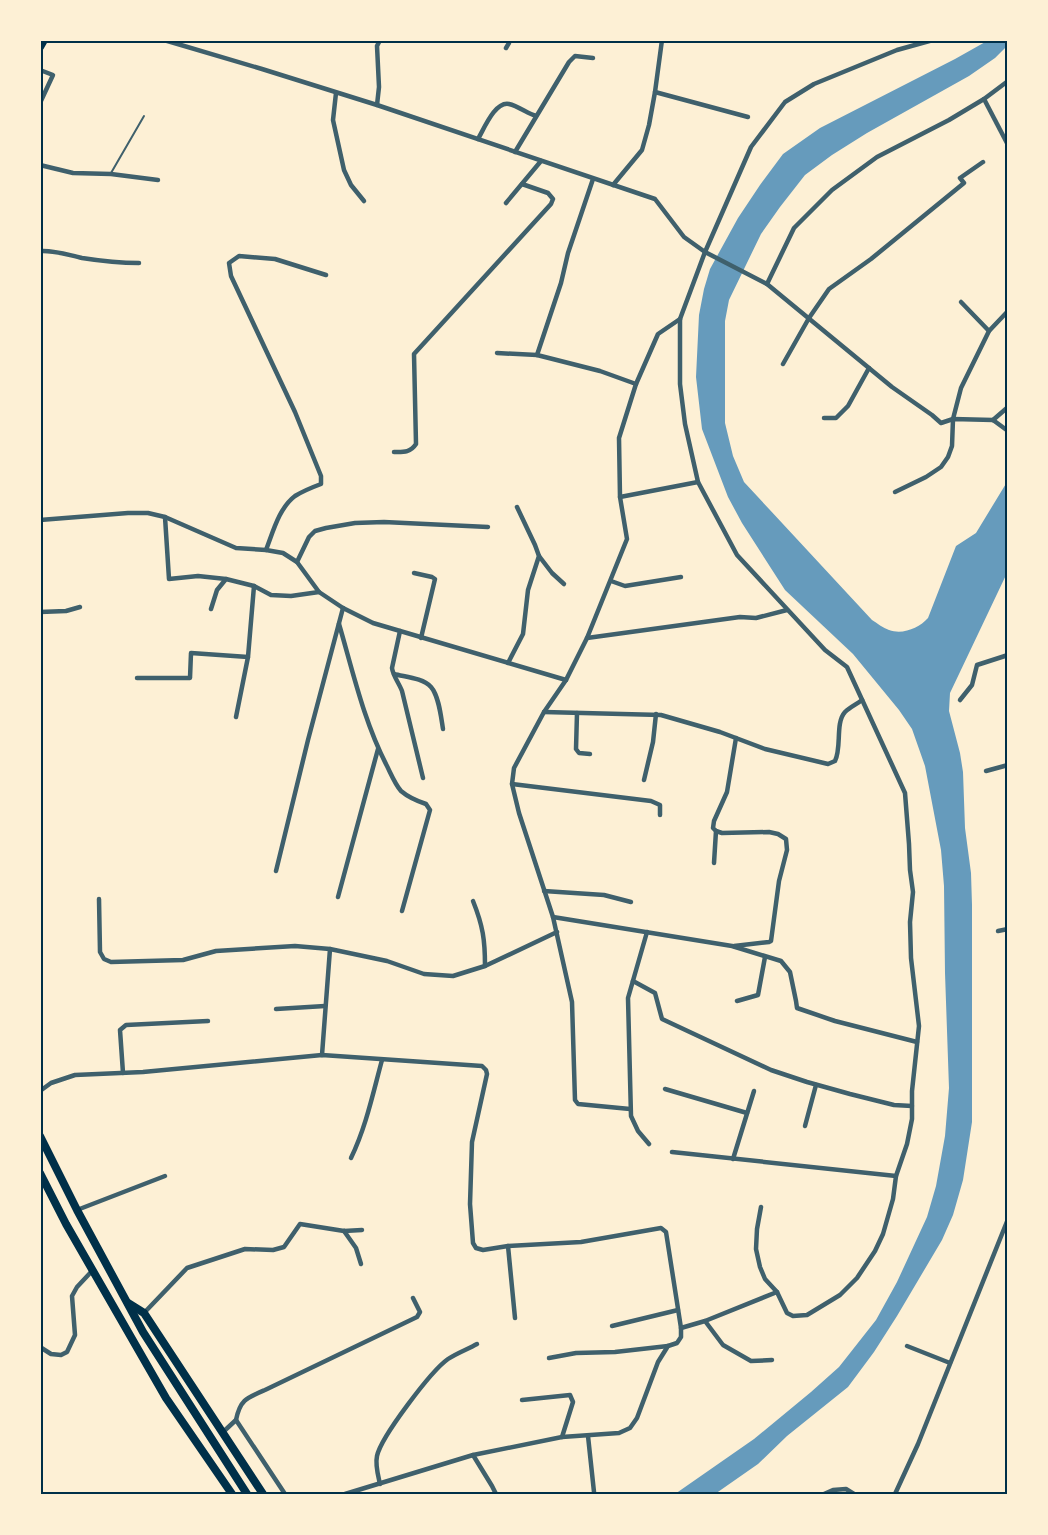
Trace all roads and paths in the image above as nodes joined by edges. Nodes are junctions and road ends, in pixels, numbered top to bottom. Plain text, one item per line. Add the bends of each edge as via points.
1 (44, 40) edge
2 (164, 40) edge
3 (380, 40) edge
4 (508, 40) edge
5 (662, 40) edge
6 (933, 40) edge
7 (926, 41) edge
8 (40, 47) edge
9 (506, 48) dead end
10 (593, 58) dead end
11 (40, 70) edge
12 (1008, 81) edge
13 (655, 92) junction
14 (336, 93) junction
15 (984, 99) junction
16 (40, 103) edge
17 (377, 105) junction
18 (144, 116) dead end
19 (536, 116) junction
20 (748, 117) dead end
21 (478, 139) junction
22 (1008, 145) edge
23 (514, 152) junction
24 (541, 161) junction
25 (983, 162) dead end
26 (40, 165) edge
27 (111, 174) junction
28 (593, 179) junction
29 (158, 180) dead end
30 (522, 184) junction
31 (613, 185) junction
32 (364, 201) dead end
33 (506, 202) dead end
34 (40, 251) edge
35 (705, 252) junction
36 (139, 263) dead end
37 (326, 275) dead end
38 (767, 284) junction
39 (961, 302) dead end
40 (1008, 311) edge
41 (809, 318) junction
42 (680, 319) junction
43 (989, 331) junction
44 (497, 353) dead end
45 (537, 355) junction
46 (783, 364) dead end
47 (869, 368) junction
48 (636, 384) junction
49 (1008, 407) edge
50 (824, 418) dead end
51 (953, 419) junction
52 (993, 420) junction
53 (1008, 431) edge
54 (394, 452) dead end
55 (698, 482) junction
56 (895, 492) dead end
57 (620, 497) junction
58 (517, 507) dead end
59 (165, 517) junction
60 (40, 520) edge
61 (488, 527) dead end
62 (266, 550) junction
63 (539, 556) junction
64 (297, 562) junction
65 (414, 573) dead end
66 (681, 577) dead end
67 (226, 579) junction
68 (611, 581) junction
69 (564, 584) dead end
70 (254, 586) junction
71 (319, 592) junction
72 (80, 607) dead end
73 (343, 608) junction
74 (211, 609) dead end
75 (787, 610) junction
76 (40, 612) edge
77 (339, 624) junction
78 (400, 632) junction
79 (421, 638) junction
80 (587, 638) junction
81 (1008, 655) edge
82 (248, 657) junction
83 (508, 663) junction
84 (393, 674) junction
85 (137, 678) dead end
86 (566, 680) junction
87 (862, 700) junction
88 (960, 700) dead end
89 (544, 712) junction
90 (577, 713) junction
91 (656, 714) junction
92 (236, 717) dead end
93 (443, 729) dead end
94 (736, 738) junction
95 (378, 749) junction
96 (590, 754) dead end
97 (1008, 765) edge
98 (986, 771) dead end
99 (423, 778) dead end
100 (644, 780) dead end
101 (512, 784) junction
102 (660, 814) dead end
103 (716, 831) junction
104 (714, 863) dead end
105 (276, 871) dead end
106 (544, 891) junction
107 (338, 897) dead end
108 (99, 899) dead end
109 (473, 902) dead end
110 (631, 902) dead end
111 (402, 911) dead end
112 (553, 917) junction
113 (1008, 929) edge
114 (998, 931) dead end
115 (557, 932) junction
116 (647, 933) junction
117 (732, 946) junction
118 (330, 949) junction
119 (765, 957) junction
120 (485, 966) junction
121 (633, 981) junction
122 (737, 1001) dead end
123 (325, 1006) junction
124 (276, 1009) dead end
125 (208, 1021) dead end
126 (917, 1042) junction
127 (322, 1055) junction
128 (382, 1060) junction
129 (123, 1073) junction
130 (816, 1085) junction
131 (665, 1089) dead end
132 (40, 1091) edge
133 (754, 1092) dead end
134 (912, 1106) junction
135 (630, 1109) junction
136 (747, 1113) junction
137 (805, 1126) dead end
138 (40, 1136) edge
139 (649, 1144) dead end
140 (672, 1152) dead end
141 (351, 1158) dead end
142 (733, 1159) junction
143 (40, 1173) edge
144 (165, 1176) dead end
145 (896, 1176) junction
146 (761, 1207) dead end
147 (77, 1210) junction
148 (1008, 1219) edge
149 (362, 1230) dead end
150 (344, 1231) junction
151 (508, 1246) junction
152 (361, 1264) dead end
153 (92, 1271) junction
154 (777, 1292) junction
155 (413, 1298) dead end
156 (128, 1303) junction
157 (678, 1310) junction
158 (144, 1313) junction
159 (515, 1318) dead end
160 (705, 1321) junction
161 (612, 1326) dead end
162 (681, 1328) junction
163 (477, 1344) dead end
164 (668, 1346) junction
165 (907, 1346) dead end
166 (40, 1347) edge
167 (549, 1358) dead end
168 (772, 1360) dead end
169 (950, 1364) junction
170 (522, 1400) dead end
171 (236, 1420) junction
172 (222, 1433) junction
173 (588, 1436) junction
174 (562, 1437) junction
175 (472, 1455) junction
176 (380, 1484) junction
177 (594, 1492) dead end
178 (232, 1494) edge
179 (247, 1494) edge
180 (263, 1494) edge
181 (285, 1494) edge
182 (345, 1494) edge
183 (496, 1494) edge
184 (824, 1494) edge
185 (854, 1494) edge
186 (895, 1494) edge

1 - 8 main road
2 - 14 street
3 - 17 street
4 - 9 street
5 - 13 street
6 - 7 street
7 - 35 street via 814,84 785,102 751,147
10 - 19 street via 575,56 569,62
11 - 16 street via 53,75
12 - 15 street
13 - 20 street
13 - 31 street via 642,150
14 - 17 street
14 - 32 street via 333,120 344,170
15 - 22 street
15 - 38 street via 877,157 831,190 794,228
17 - 21 street
18 - 27 lane
19 - 21 street via 503,104 497,107
19 - 23 street
21 - 23 street
23 - 24 street
24 - 28 street
24 - 30 street
25 - 41 street via 960,178 964,183 871,260 829,289
26 - 27 street
27 - 29 street
28 - 31 street
28 - 45 street
30 - 33 street
30 - 54 street via 548,193 553,199 551,204 414,354 416,444 407,452
31 - 35 street via 655,198 684,237
34 - 36 street
35 - 38 street
35 - 42 street
37 - 62 street via 274,259 239,256 229,263 231,276 321,476 321,484 296,496 286,506
38 - 41 street
39 - 43 street
40 - 43 street
41 - 46 street
41 - 47 street
42 - 48 street via 658,334
42 - 55 street via 684,424
43 - 51 street via 961,388
44 - 45 street
45 - 48 street
47 - 50 street via 848,406 836,418
47 - 51 street via 940,423
48 - 57 street via 619,438
49 - 52 street
51 - 52 street
51 - 56 street via 952,446 941,467
52 - 53 street
55 - 57 street
55 - 75 street via 736,555
57 - 68 street via 627,539
58 - 63 street
59 - 60 street via 128,513
59 - 62 street via 236,548
59 - 67 street via 169,579
61 - 64 street via 384,522 326,528 309,537
62 - 64 street via 283,553
63 - 69 street
63 - 83 street via 528,590 523,634
64 - 71 street
65 - 79 street via 435,579
66 - 68 street via 625,586
67 - 70 street
67 - 74 street via 217,590
68 - 80 street
70 - 71 street via 271,595
70 - 82 street
71 - 73 street
72 - 76 street
73 - 77 street
73 - 78 street
75 - 80 street via 756,618
75 - 87 street via 847,667
77 - 95 street
77 - 105 street
78 - 79 street
78 - 84 street
79 - 83 street
80 - 86 street
81 - 88 street via 977,665 972,685
82 - 85 street via 191,653 190,678
82 - 92 street
83 - 86 street
84 - 93 street via 421,680 432,687
84 - 99 street via 402,692
86 - 89 street
87 - 94 street via 844,713 838,755 828,764
87 - 126 street via 904,793 913,892 910,922
89 - 90 street
89 - 101 street via 514,768
90 - 91 street
90 - 96 street via 576,749
91 - 94 street
91 - 100 street
94 - 103 street via 727,792 714,821
95 - 107 street
95 - 111 street via 403,792 430,810
97 - 98 street
101 - 102 street via 651,801 660,805
101 - 106 street
103 - 104 street
103 - 117 street via 769,832 786,840 771,941
106 - 110 street via 604,895
106 - 112 street
108 - 118 street via 100,952 111,962 183,960 216,951 295,946
109 - 120 street via 484,936
112 - 115 street
112 - 116 street
113 - 114 street
115 - 120 street
115 - 135 street via 572,1002 575,1100 578,1104
116 - 117 street
116 - 121 street
117 - 119 street
118 - 120 street via 387,961 424,975 453,976
118 - 123 street
119 - 122 street via 758,995
119 - 126 street via 781,961 790,972 797,1008
121 - 130 street via 655,993 662,1019 771,1070
121 - 135 street via 628,998
123 - 124 street
123 - 127 street
125 - 129 street via 126,1025 120,1030
126 - 134 street
127 - 128 street
127 - 129 street
128 - 141 street via 367,1119
128 - 151 street via 482,1066 486,1070 472,1142 473,1243 483,1250
129 - 132 street via 75,1075
130 - 134 street
130 - 137 street
131 - 136 street
133 - 136 street
134 - 145 street via 907,1144
135 - 139 street via 633,1123
136 - 142 street
138 - 147 main road
140 - 142 street
142 - 145 street
143 - 153 main road
144 - 147 street
145 - 154 street via 893,1199 875,1251 840,1295 807,1315 793,1316 787,1313
146 - 154 street via 756,1249 765,1279
147 - 156 main road
148 - 169 street
149 - 150 street
150 - 152 street via 357,1248
150 - 158 street via 300,1224 284,1247 245,1249 187,1268
151 - 157 street via 581,1242 661,1228 666,1232
151 - 159 street
153 - 166 street via 72,1296 75,1335 67,1352 51,1354
153 - 178 main road via 166,1398
154 - 160 street
155 - 171 street via 420,1312 417,1317 246,1398 238,1408
156 - 158 main road
156 - 179 main road
157 - 161 street
157 - 162 street
158 - 172 main road
160 - 162 street
160 - 168 street via 723,1345 751,1360
162 - 164 street via 681,1337
163 - 176 street via 448,1359 393,1426 377,1457
164 - 167 street
164 - 173 street via 630,1428
165 - 169 street
169 - 186 street
170 - 174 street via 570,1395 573,1402
171 - 172 street
171 - 181 street
172 - 180 main road
173 - 174 street
173 - 177 street
174 - 175 street
175 - 176 street
175 - 183 street
176 - 182 street
184 - 185 street via 846,1489

